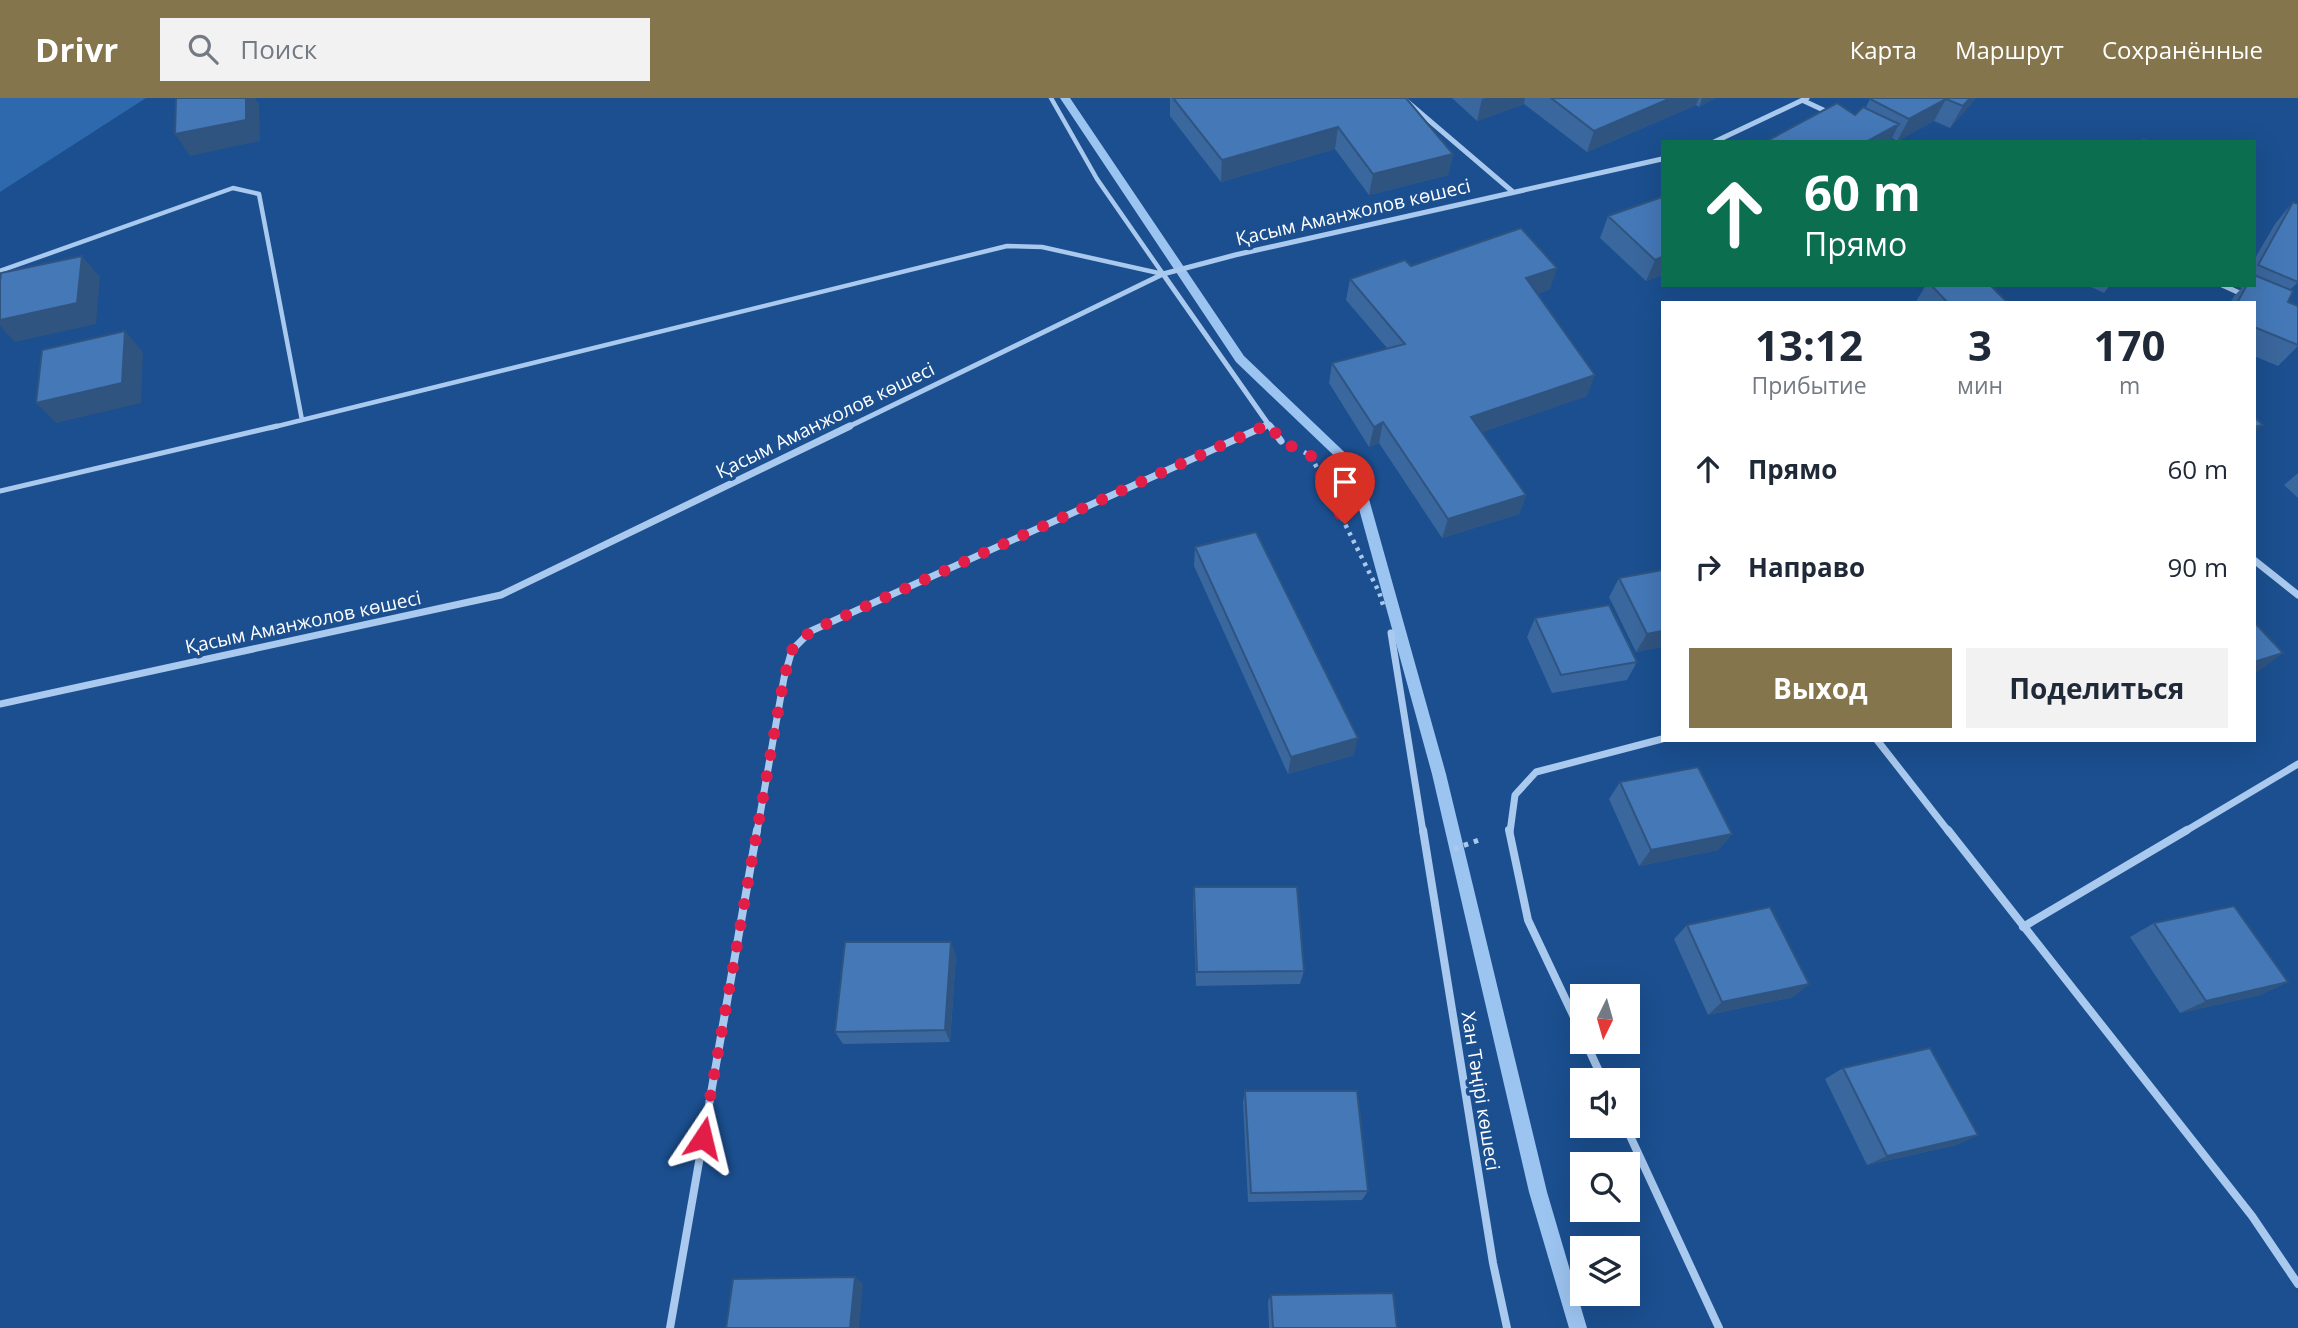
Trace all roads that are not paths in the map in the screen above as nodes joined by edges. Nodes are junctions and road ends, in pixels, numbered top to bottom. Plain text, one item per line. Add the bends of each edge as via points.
1 (1051, 98) edge
2 (1403, 98) edge
3 (1806, 99) edge
4 (1842, 118) edge
5 (1718, 140) edge
6 (1661, 159) edge
7 (1513, 192) junction
8 (0, 271) edge
9 (1163, 274) junction
10 (2227, 287) edge
11 (2247, 296) edge
12 (302, 420) junction
13 (1269, 424) junction
14 (1281, 441) road end
15 (0, 491) edge
16 (2256, 562) edge
17 (2298, 595) edge
18 (1391, 634) road end
19 (0, 704) edge
20 (1661, 739) edge
21 (1879, 742) edge
22 (2298, 764) edge
23 (2023, 927) junction
24 (1570, 1009) edge
25 (1631, 1138) edge
26 (2298, 1284) edge
27 (670, 1328) edge
28 (1507, 1328) edge
29 (1719, 1328) edge

1 - 9 lane via 1097,179
2 - 7 street
3 - 4 street
3 - 5 street
6 - 7 street, Қасым Аманжолов көшесі
7 - 9 street, Қасым Аманжолов көшесі
8 - 12 lane via 233,188 259,194
9 - 12 lane via 1042,247 1007,246
9 - 13 street
9 - 19 street, Қасым Аманжолов көшесі via 501,595
10 - 11 street
12 - 15 lane
13 - 14 street
13 - 27 street via 811,631 792,650
16 - 17 street
18 - 28 street, Хан Тәңірі көшесі
20 - 24 street via 1536,772 1515,795 1509,829 1528,920
21 - 23 street
22 - 23 street
23 - 26 street via 2252,1216
25 - 29 street

